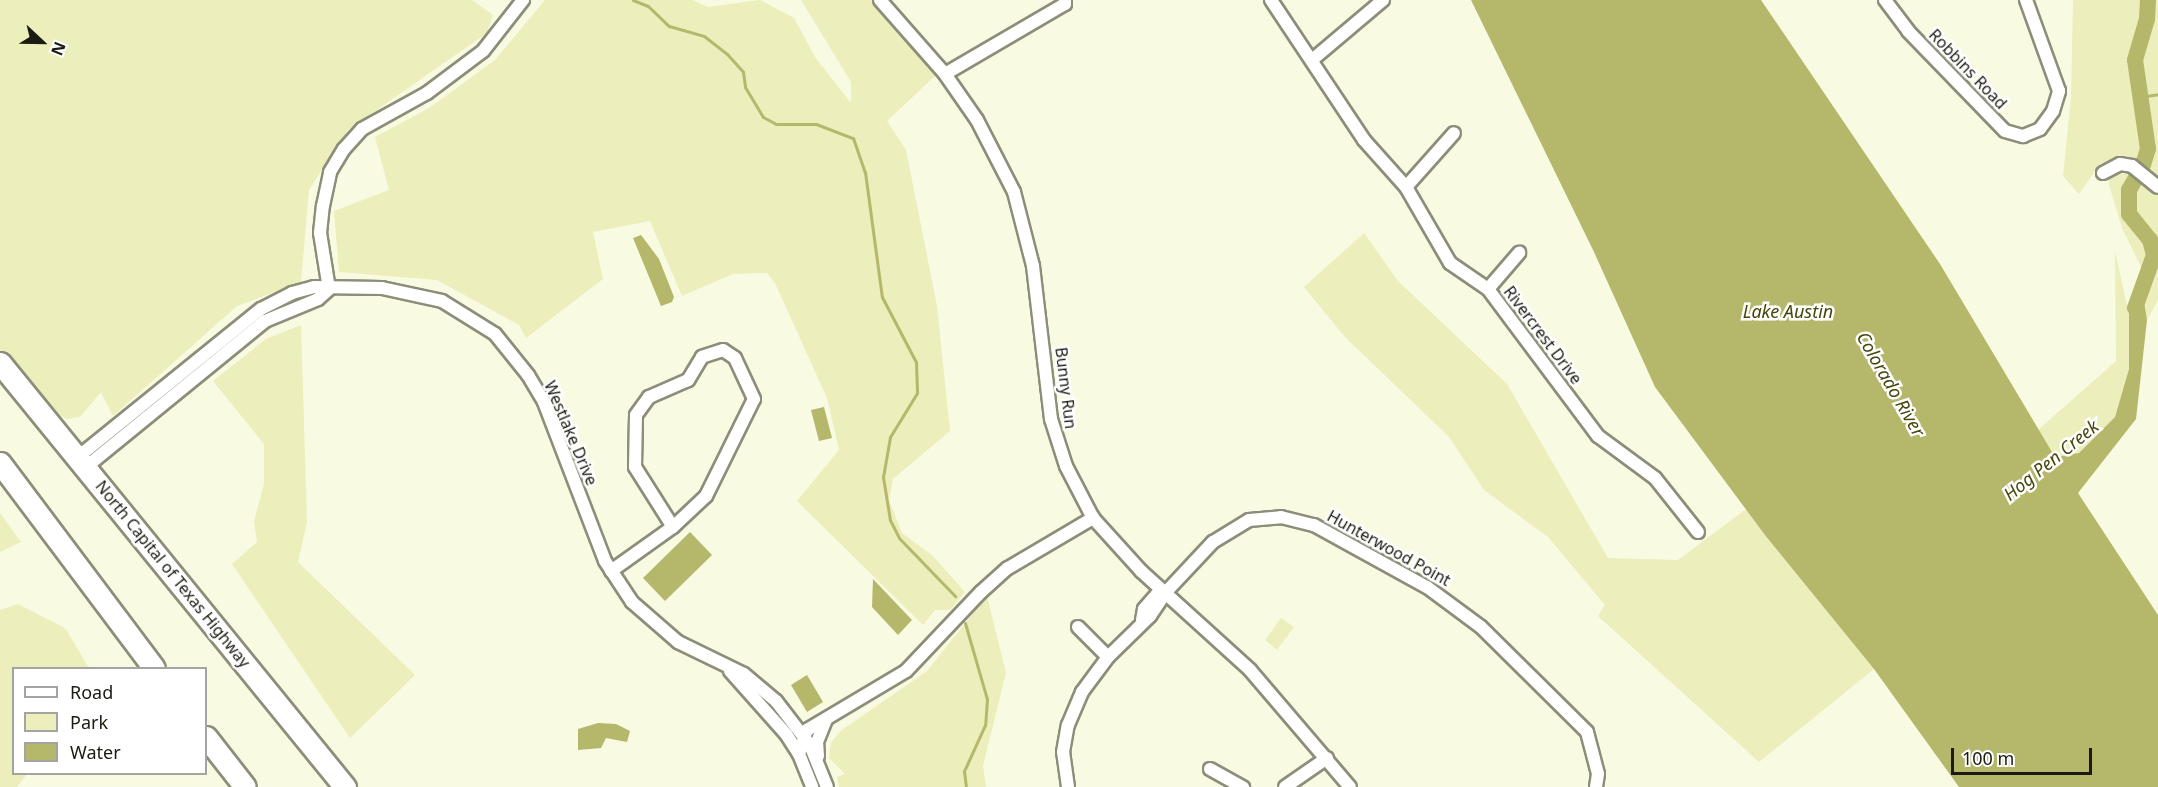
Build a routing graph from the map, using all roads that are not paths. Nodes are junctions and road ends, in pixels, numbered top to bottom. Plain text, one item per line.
1 (523, 0) edge
2 (880, 0) edge
3 (1065, 0) edge
4 (1271, 0) edge
5 (1383, 0) edge
6 (1885, 0) edge
7 (2026, 0) edge
8 (1312, 60) junction
9 (945, 74) junction
10 (1454, 134) dead end
11 (2103, 174) dead end
12 (1406, 187) junction
13 (2158, 187) edge
14 (1519, 253) dead end
15 (328, 289) junction
16 (1488, 289) junction
17 (0, 363) edge
18 (82, 462) junction
19 (0, 463) edge
20 (1093, 518) junction
21 (673, 527) junction
22 (1698, 532) dead end
23 (611, 571) junction
24 (1166, 592) junction
25 (1078, 627) dead end
26 (1108, 657) junction
27 (153, 667) edge
28 (730, 671) junction
29 (825, 722) junction
30 (803, 735) junction
31 (207, 738) edge
32 (799, 754) junction
33 (1327, 758) junction
34 (818, 760) junction
35 (1210, 768) dead end
36 (245, 787) edge
37 (345, 787) edge
38 (812, 787) edge
39 (827, 787) edge
40 (1068, 787) edge
41 (1243, 787) edge
42 (1285, 787) edge
43 (1350, 787) edge
44 (1596, 787) edge

1 - 15 street
2 - 9 street, Bunny Run
3 - 9 street
4 - 8 street, Rivercrest Drive
5 - 8 street
6 - 7 street, Robbins Road
8 - 12 street, Rivercrest Drive
9 - 20 street, Bunny Run
10 - 12 street
11 - 13 street
12 - 16 street, Rivercrest Drive
14 - 16 street
15 - 18 street
15 - 23 street, Westlake Drive
16 - 22 street, Rivercrest Drive
17 - 18 highway, North Capital of Texas Highway
18 - 37 highway, North Capital of Texas Highway
19 - 27 highway
20 - 24 street, Bunny Run
20 - 29 street
21 - 21 street
21 - 23 street
23 - 28 street, Westlake Drive
24 - 26 street, Hunterwood Point
24 - 33 street, Bunny Run
24 - 44 street, Hunterwood Point
25 - 26 street
26 - 40 street, Hunterwood Point
28 - 30 street, Westlake Drive
28 - 32 street, Westlake Drive
29 - 30 street
29 - 34 street
30 - 32 street
30 - 34 street, Westlake Drive
31 - 36 highway
32 - 38 street, Westlake Drive
33 - 42 street
33 - 43 street, Bunny Run
34 - 39 street, Westlake Drive
35 - 41 street

